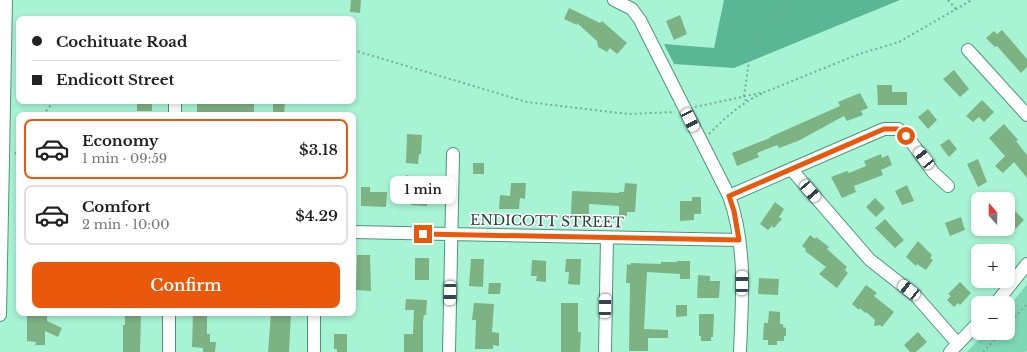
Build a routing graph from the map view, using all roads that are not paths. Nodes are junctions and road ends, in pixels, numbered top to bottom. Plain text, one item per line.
1 (6, 0) edge
2 (618, 1) edge
3 (968, 50) dead end
4 (1027, 115) edge
5 (453, 154) dead end
6 (791, 169) junction
7 (948, 186) dead end
8 (729, 196) junction
9 (356, 232) edge
10 (451, 234) junction
11 (606, 238) junction
12 (739, 240) junction
13 (1027, 264) edge
14 (1002, 296) edge
15 (0, 315) edge
16 (169, 316) edge
17 (314, 316) edge
18 (971, 330) edge
19 (954, 348) edge
20 (169, 352) edge
21 (314, 352) edge
22 (449, 352) edge
23 (604, 352) edge
24 (740, 352) edge

1 - 15 street
2 - 8 street
3 - 4 street
5 - 10 street
6 - 7 street
6 - 8 street
6 - 19 street
8 - 12 street
9 - 10 street, ENDICOTT STREET
10 - 11 street, ENDICOTT STREET
10 - 22 street
11 - 12 street, ENDICOTT STREET
11 - 23 street
12 - 24 street
13 - 14 street
16 - 20 street
17 - 21 street
18 - 19 street

